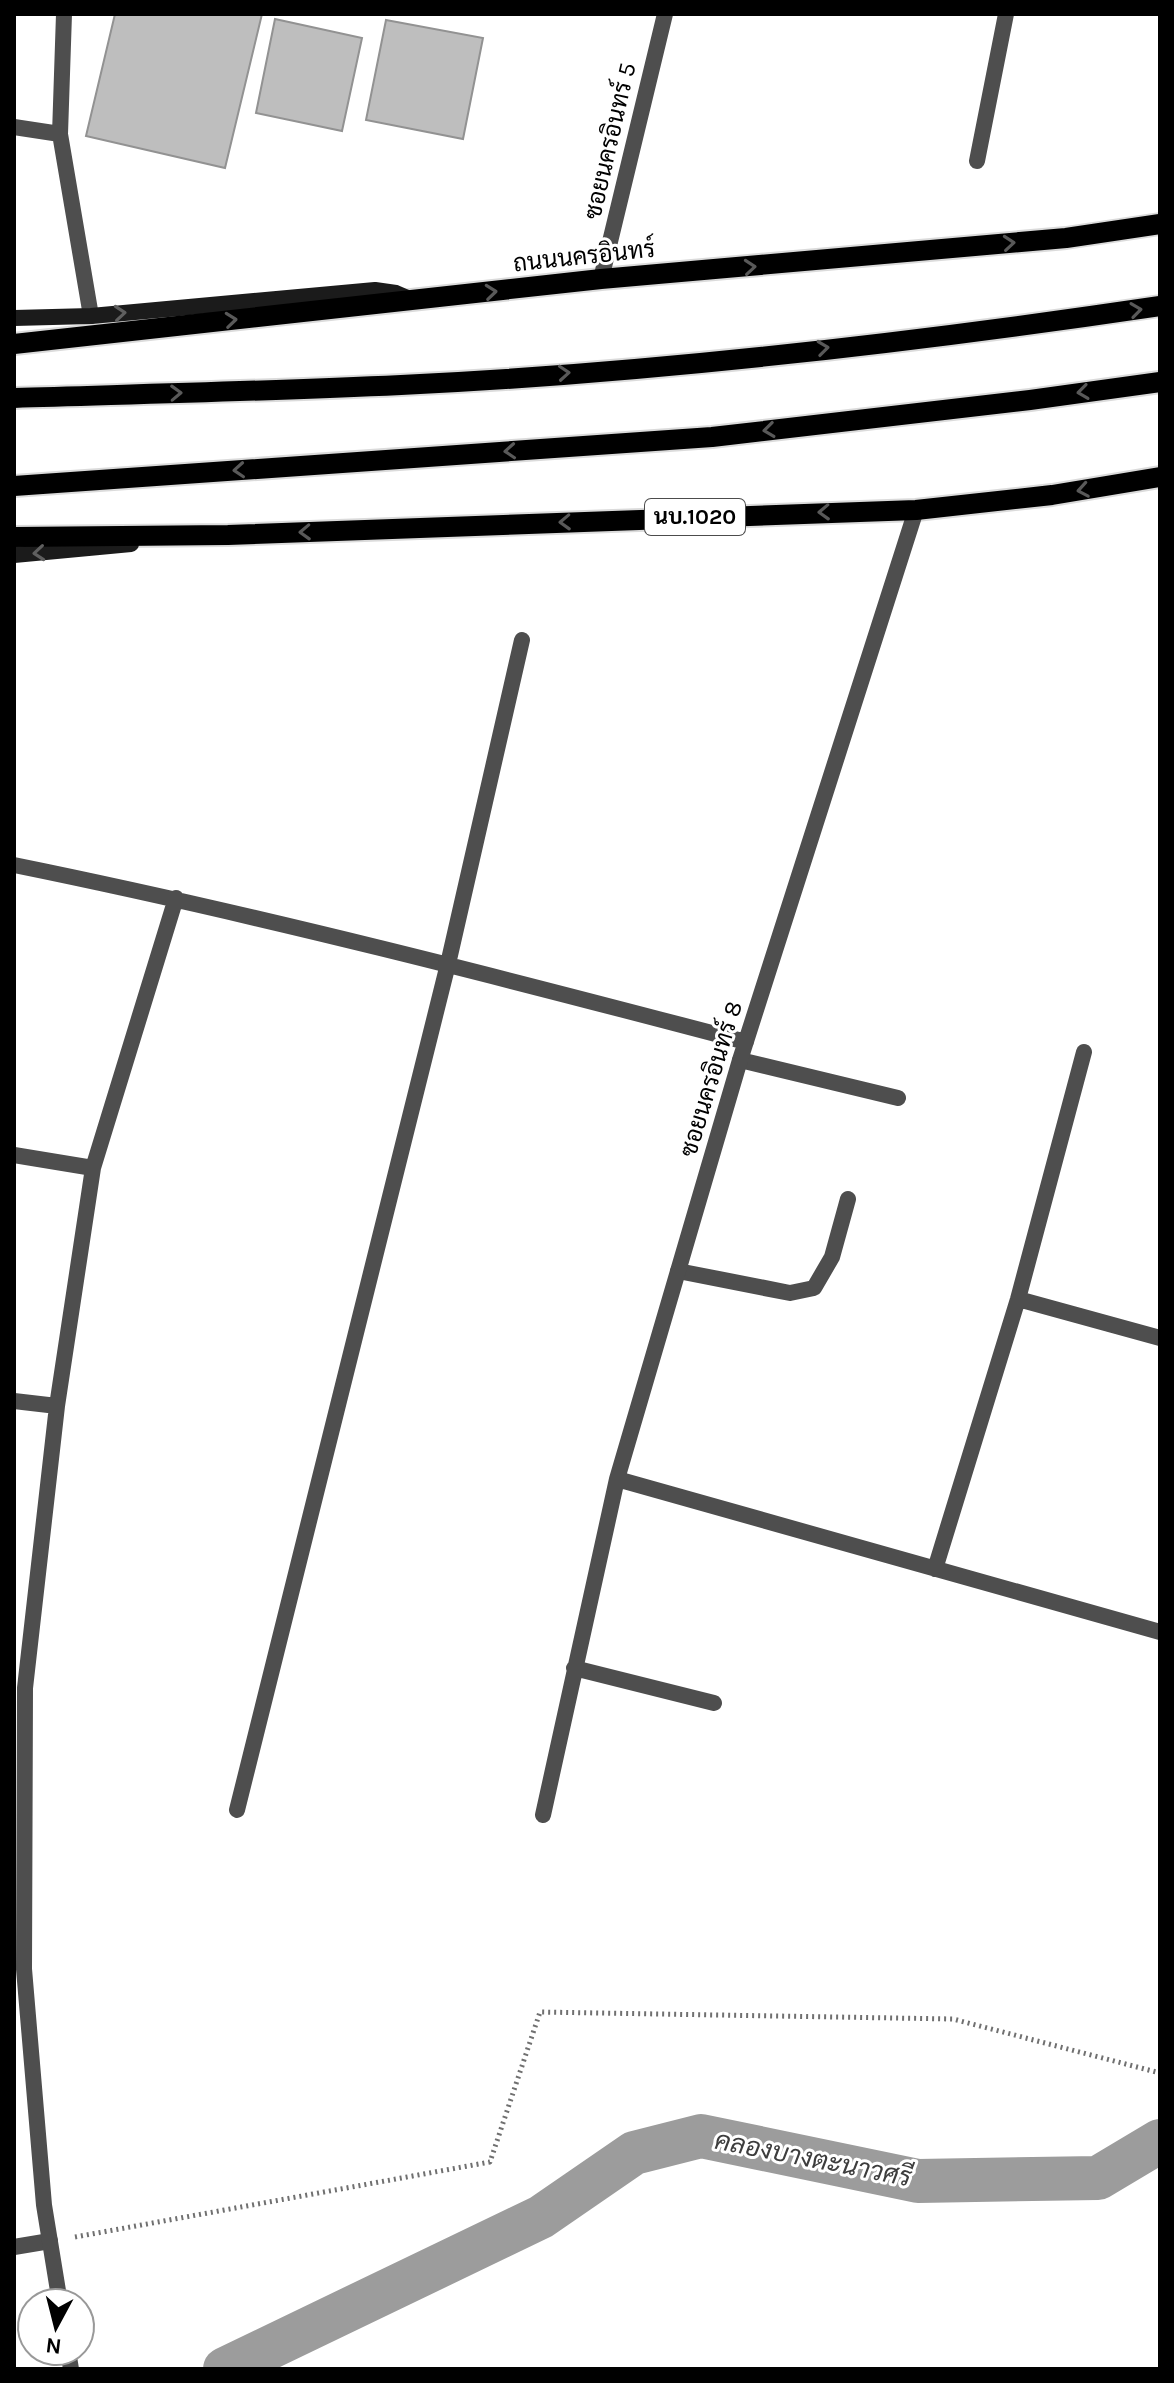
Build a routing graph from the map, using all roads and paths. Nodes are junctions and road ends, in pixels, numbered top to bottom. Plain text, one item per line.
1 (64, 14) edge
2 (665, 14) edge
3 (1006, 14) edge
4 (14, 127) edge
5 (60, 134) junction
6 (977, 161) dead end
7 (1160, 224) edge
8 (601, 279) junction
9 (414, 300) junction
10 (1160, 306) edge
11 (91, 316) junction
12 (14, 318) edge
13 (14, 344) edge
14 (1160, 382) edge
15 (14, 398) edge
16 (1160, 477) edge
17 (14, 486) edge
18 (916, 510) junction
19 (228, 535) junction
20 (14, 537) edge
21 (14, 555) edge
22 (522, 640) dead end
23 (14, 865) edge
24 (176, 898) junction
25 (448, 964) junction
26 (746, 1042) junction
27 (1084, 1052) dead end
28 (740, 1060) junction
29 (898, 1098) dead end
30 (14, 1155) edge
31 (93, 1168) junction
32 (848, 1199) dead end
33 (678, 1271) junction
34 (1018, 1299) junction
35 (1160, 1338) edge
36 (14, 1401) edge
37 (57, 1406) junction
38 (617, 1479) junction
39 (935, 1569) junction
40 (1160, 1632) edge
41 (574, 1668) junction
42 (20, 1688) edge
43 (714, 1703) dead end
44 (237, 1810) dead end
45 (543, 1815) dead end
46 (21, 2011) edge
47 (1160, 2073) edge
48 (50, 2241) junction
49 (14, 2247) edge
50 (57, 2287) edge

1 - 5 street
2 - 8 street, ซอยนครอินทร์ 5
3 - 6 street
4 - 5 street
5 - 11 street
8 -> 7 main road, ถนนนครอินทร์
9 -> 8 main road, ถนนนครอินทร์
11 -> 9 main road, ถนนนครอินทร์
13 -> 9 main road
15 -> 10 main road
11 - 12 main road, ถนนนครอินทร์
14 -> 17 main road
16 -> 18 main road, นบ.1020
18 -> 19 main road, นบ.1020
18 - 26 street, ซอยนครอินทร์ 8
19 - 20 main road
19 -> 21 main road, นบ.1020
22 - 25 street
23 - 24 street
24 - 25 street
24 - 31 street
25 - 26 street
25 - 44 street
26 - 28 street, ซอยนครอินทร์ 8
27 - 34 street
28 - 29 street
28 - 33 street, ซอยนครอินทร์ 8
30 - 31 street
31 - 37 street
32 - 33 street
33 - 38 street, ซอยนครอินทร์ 8
34 - 35 street
34 - 39 street
36 - 37 street
37 - 42 street
38 - 39 street
38 - 41 street, ซอยนครอินทร์ 8
39 - 40 street
41 - 43 street
41 - 45 street, ซอยนครอินทร์ 8
42 - 46 street
46 - 48 street
47 - 48 path
48 - 49 street
48 - 50 street

